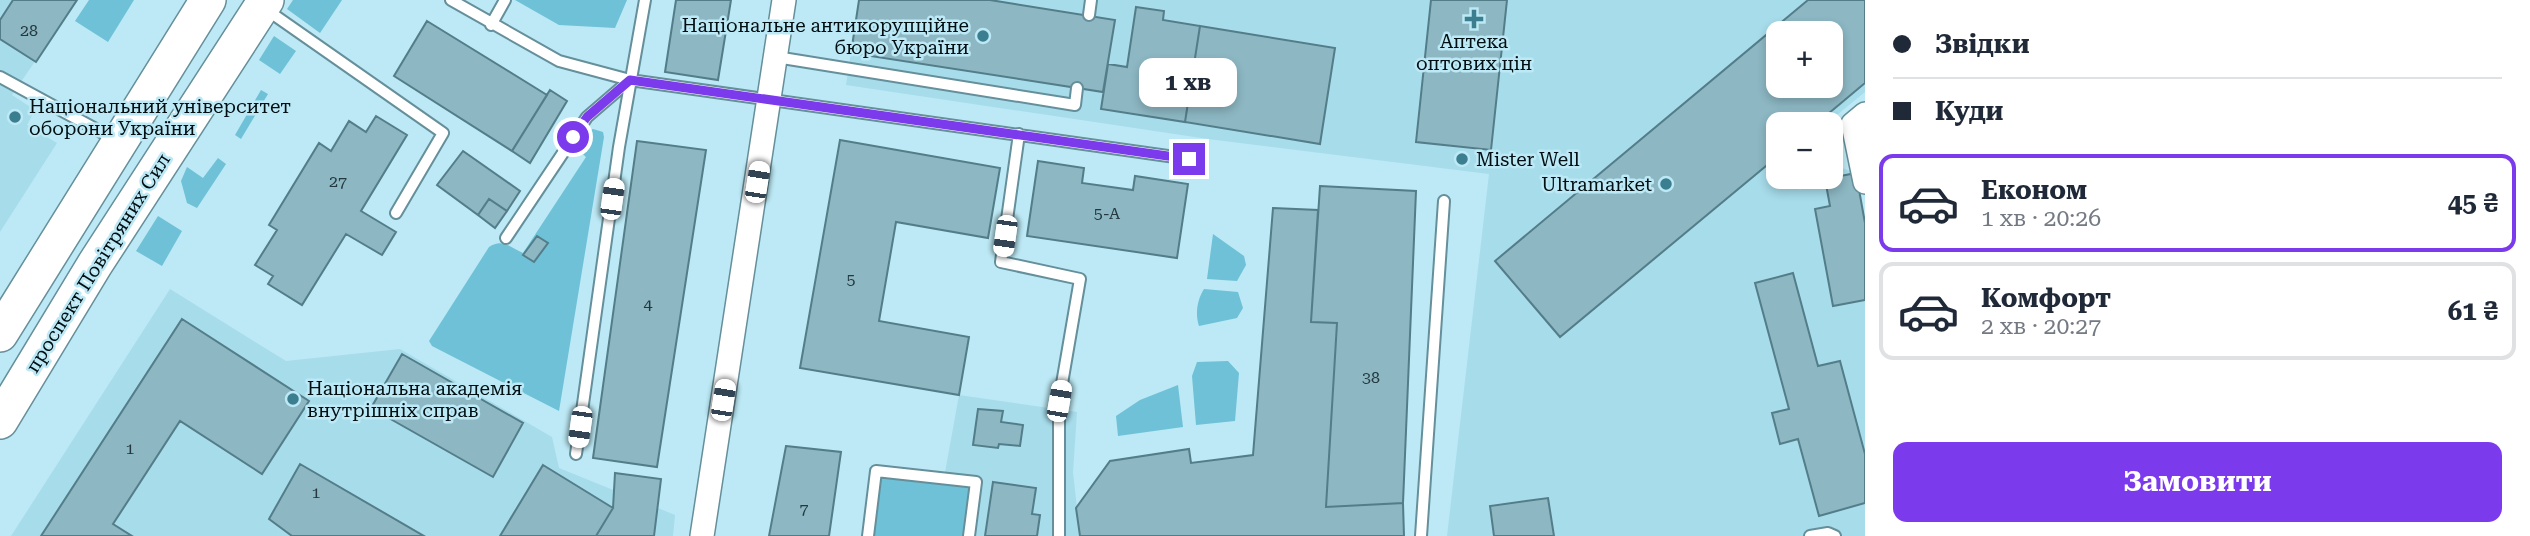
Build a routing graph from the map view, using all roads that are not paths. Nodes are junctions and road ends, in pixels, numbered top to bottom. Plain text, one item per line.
1 (208, 0) edge
2 (451, 0) edge
3 (505, 0) edge
4 (645, 0) edge
5 (784, 0) edge
6 (1091, 0) edge
7 (264, 3) edge
8 (1089, 15) dead end
9 (491, 25) junction
10 (776, 57) junction
11 (0, 77) edge
12 (630, 80) junction
13 (1077, 88) dead end
14 (770, 100) junction
15 (1865, 114) edge
16 (1019, 134) junction
17 (119, 142) junction
18 (1189, 159) dead end
19 (1865, 182) edge
20 (1444, 201) dead end
21 (396, 213) dead end
22 (506, 238) dead end
23 (0, 334) edge
24 (0, 421) edge
25 (576, 454) dead end
26 (702, 536) edge
27 (868, 536) edge
28 (969, 536) edge
29 (1059, 536) edge
30 (1421, 536) edge
31 (1810, 536) edge
32 (1835, 536) edge

1 - 17 main road
2 - 9 lane
3 - 9 lane
4 - 12 lane
5 - 10 street
6 - 8 lane
7 - 21 lane
7 - 24 main road, проспект Повітряних Сил
9 - 12 lane
10 - 13 lane
10 - 14 street
11 - 17 lane
12 - 14 lane
12 - 22 lane
12 - 25 lane
14 - 16 lane
14 - 26 street
15 - 19 street
16 - 18 lane
16 - 29 lane
17 - 23 main road
20 - 30 lane
27 - 28 lane
31 - 32 lane

